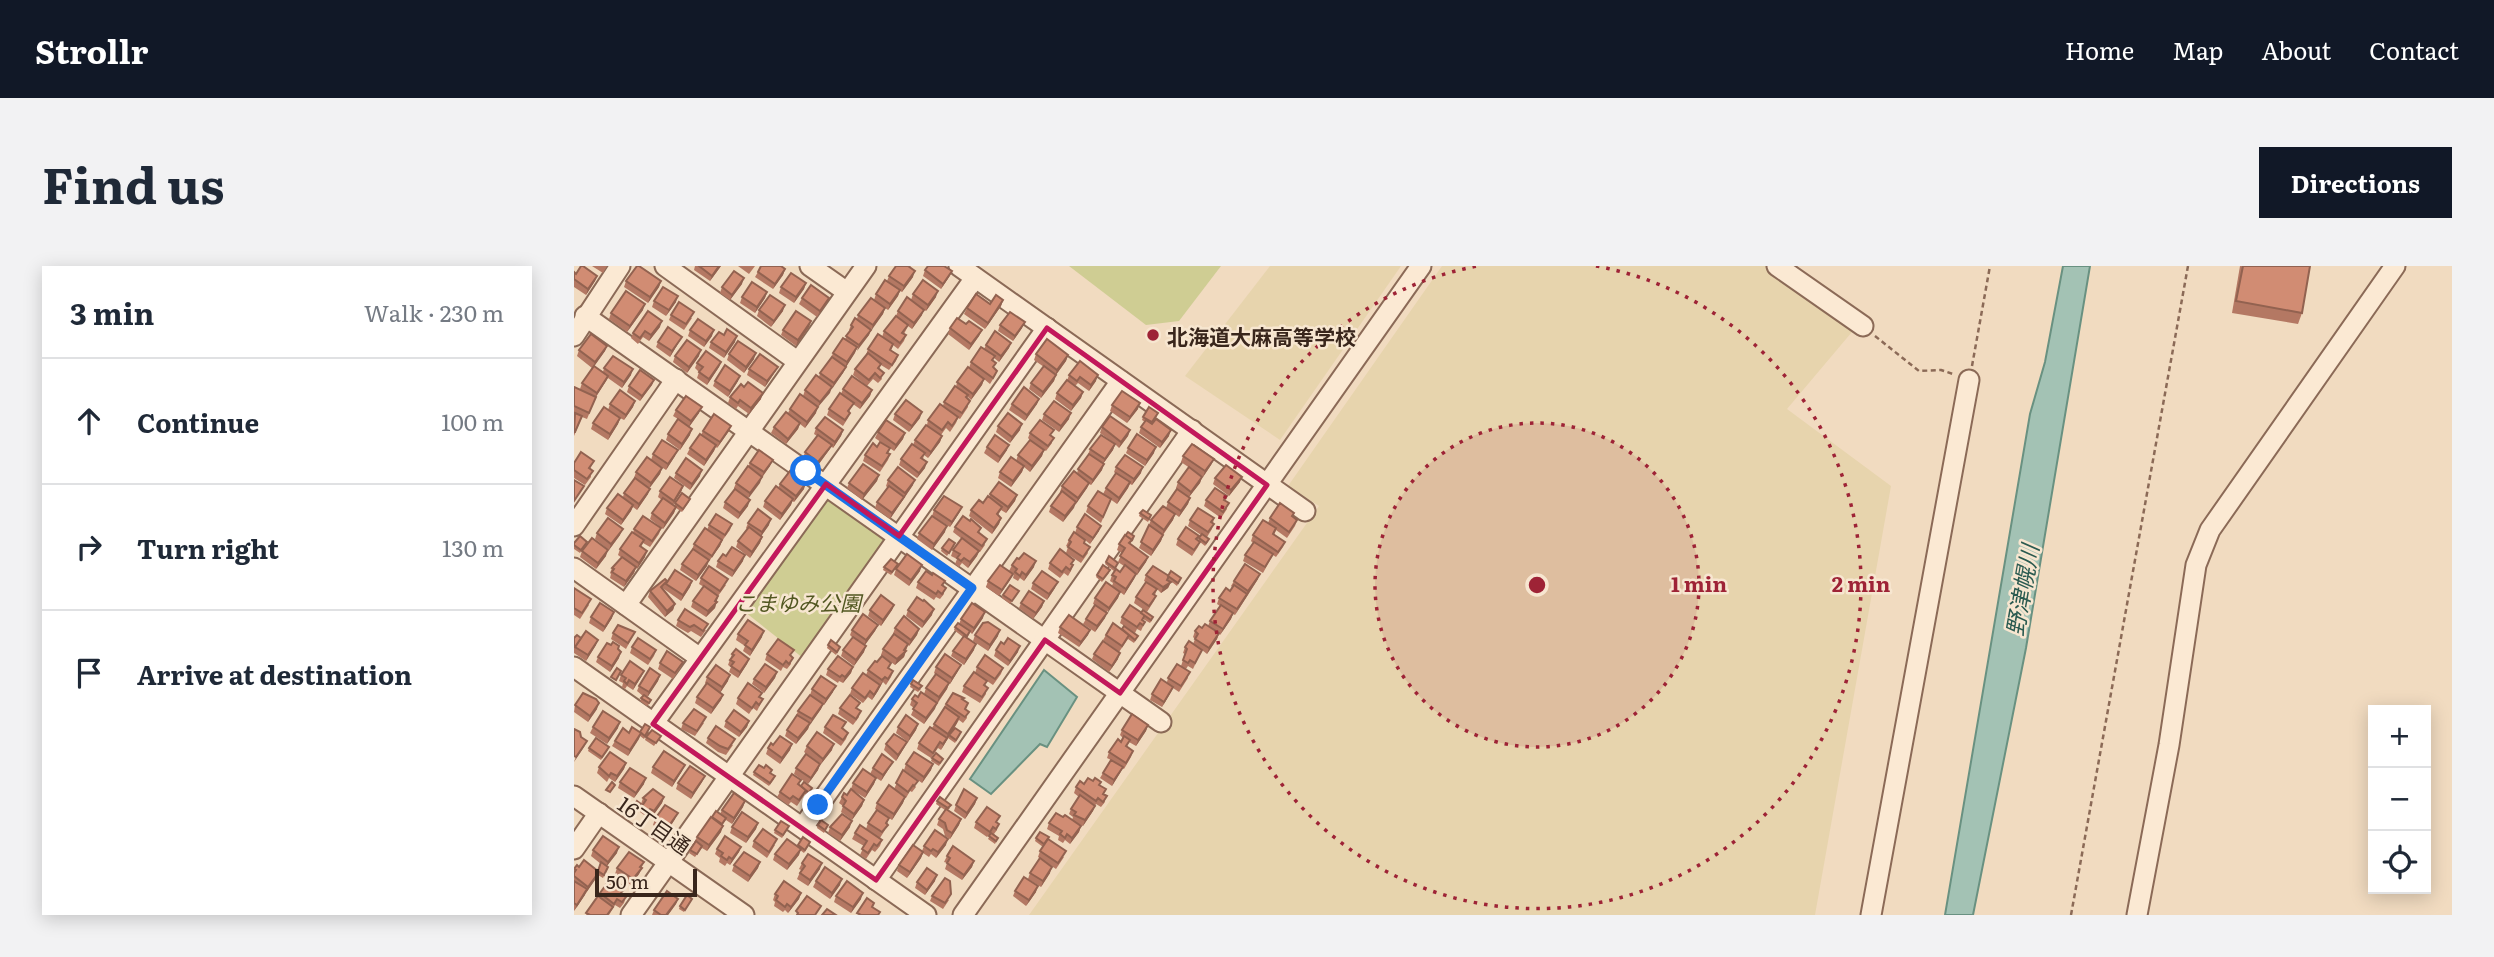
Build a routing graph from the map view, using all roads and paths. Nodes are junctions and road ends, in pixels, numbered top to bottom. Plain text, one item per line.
1 (620, 266) edge
2 (665, 266) edge
3 (810, 266) edge
4 (866, 266) edge
5 (959, 266) edge
6 (1421, 266) edge
7 (1777, 266) edge
8 (1990, 266) edge
9 (2188, 266) edge
10 (2395, 266) edge
11 (975, 278) junction
12 (847, 292) junction
13 (585, 316) junction
14 (1863, 326) joint
15 (1047, 328) junction
16 (574, 336) edge
17 (797, 361) junction
18 (676, 379) junction
19 (1969, 380) junction
20 (1121, 381) junction
21 (749, 430) junction
22 (1192, 430) junction
23 (825, 484) junction
24 (1267, 485) junction
25 (1306, 511) dead end
26 (574, 526) edge
27 (899, 536) junction
28 (574, 568) edge
29 (972, 588) junction
30 (626, 605) junction
31 (1045, 640) junction
32 (700, 658) junction
33 (574, 667) edge
34 (1120, 693) junction
35 (1161, 722) dead end
36 (653, 724) junction
37 (730, 775) junction
38 (574, 796) edge
39 (599, 813) junction
40 (803, 827) junction
41 (574, 849) edge
42 (670, 862) junction
43 (876, 880) junction
44 (631, 915) edge
45 (744, 915) edge
46 (926, 915) edge
47 (963, 915) edge
48 (1871, 915) edge
49 (2071, 915) edge
50 (2137, 915) edge

1 - 13 street
2 - 17 street
3 - 12 street
4 - 12 street
5 - 11 street
6 - 24 street
7 - 14 street
8 - 19 path
9 - 49 path
10 - 50 street
11 - 15 street
11 - 23 street
12 - 17 street
13 - 16 street
13 - 18 street
14 - 19 path
15 - 20 street
15 - 27 street
17 - 21 street
18 - 21 street
18 - 26 street
19 - 48 street
20 - 22 street
20 - 29 street
21 - 23 street
21 - 30 street
22 - 24 street
22 - 31 street
23 - 27 street
23 - 32 street
24 - 25 street
24 - 34 street
27 - 29 street
27 - 37 street
28 - 30 street
29 - 31 street
29 - 40 street
30 - 32 street
31 - 34 street
31 - 43 street
32 - 36 street
33 - 36 street
34 - 35 street
34 - 47 street
36 - 37 street
37 - 40 street
37 - 42 street
38 - 39 street, 16丁目通
39 - 41 street
39 - 42 street, 16丁目通
40 - 43 street
42 - 44 street
42 - 45 street, 16丁目通
43 - 46 street

